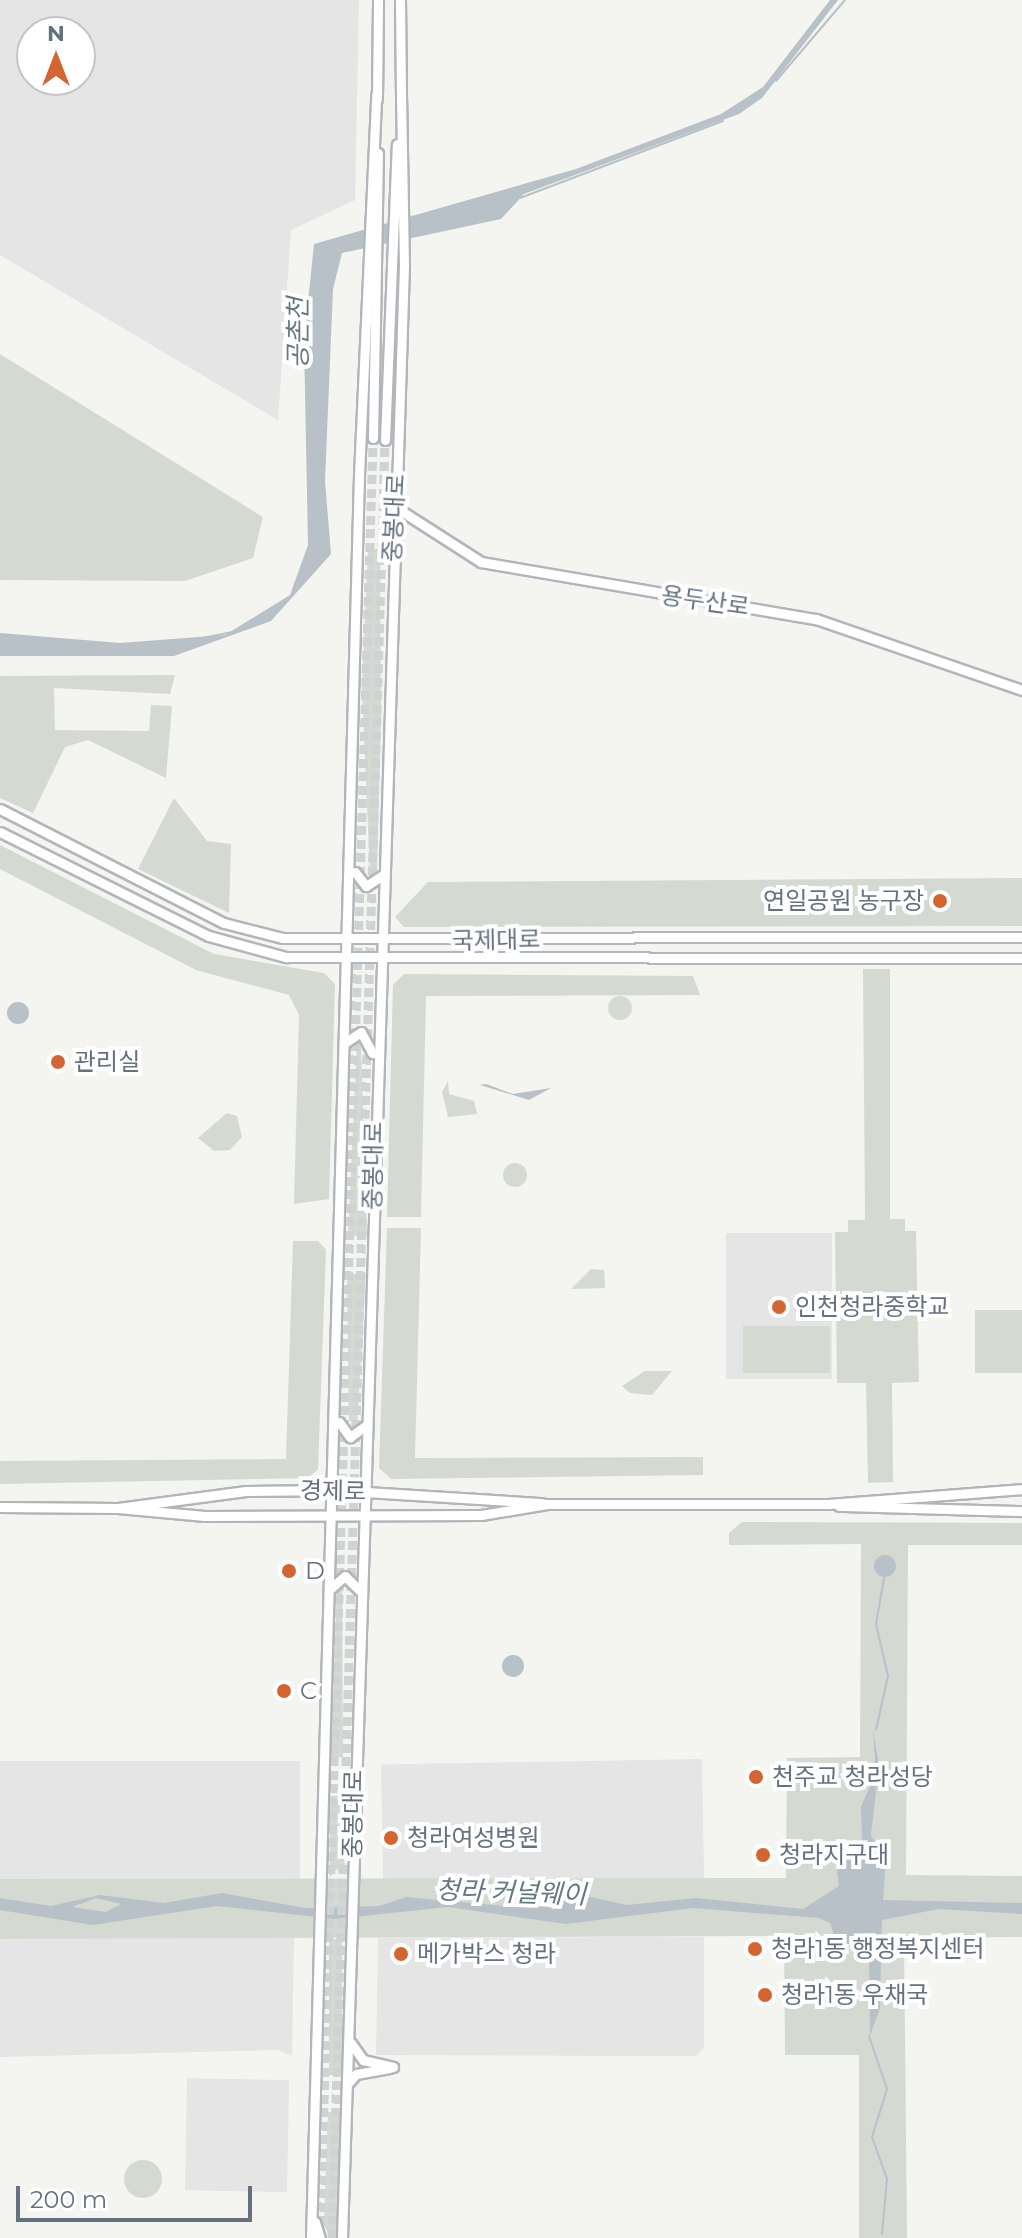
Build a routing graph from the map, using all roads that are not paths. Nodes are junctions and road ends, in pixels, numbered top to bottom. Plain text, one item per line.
1 (378, 0) edge
2 (400, 0) edge
3 (376, 94) junction
4 (401, 94) junction
5 (373, 438) tunnel mouth
6 (385, 440) tunnel mouth
7 (395, 507) junction
8 (1022, 690) edge
9 (0, 809) edge
10 (0, 832) edge
11 (352, 841) junction
12 (383, 874) junction
13 (1022, 937) edge
14 (349, 941) junction
15 (381, 942) junction
16 (1022, 958) edge
17 (348, 961) junction
18 (380, 961) junction
19 (346, 1042) junction
20 (375, 1068) junction
21 (337, 1411) junction
22 (366, 1424) junction
23 (1022, 1489) edge
24 (334, 1490) junction
25 (364, 1491) junction
26 (547, 1504) junction
27 (828, 1504) junction
28 (0, 1507) edge
29 (118, 1508) junction
30 (1022, 1511) edge
31 (333, 1515) junction
32 (363, 1516) junction
33 (359, 1590) junction
34 (330, 1591) junction
35 (349, 2037) junction
36 (348, 2085) junction
37 (313, 2207) junction
38 (311, 2238) edge
39 (320, 2238) edge
40 (342, 2238) edge

1 - 3 main road, 중봉대로
2 - 4 main road, 중봉대로
3 - 5 main road, 중봉대로
3 - 11 main road, 중봉대로
4 - 6 main road, 중봉대로
4 - 7 main road, 중봉대로
7 - 8 main road, 용두산로
7 - 12 main road, 중봉대로
9 - 14 main road, 국제대로
10 - 17 main road, 국제대로
11 - 12 main road
11 - 14 main road, 중봉대로
12 - 15 main road, 중봉대로
13 - 15 main road, 국제대로
14 - 15 main road, 국제대로
14 - 17 main road, 중봉대로
15 - 18 main road, 중봉대로
16 - 18 main road, 국제대로
17 - 18 main road, 국제대로
17 - 19 main road, 중봉대로
18 - 20 main road, 중봉대로
19 - 20 main road
19 - 21 main road, 중봉대로
20 - 22 main road, 중봉대로
21 - 22 main road
21 - 24 main road, 중봉대로
22 - 25 main road, 중봉대로
23 - 27 main road, 경제로
24 - 25 main road, 경제로
24 - 29 main road, 경제로
24 - 31 main road, 중봉대로
25 - 26 main road, 경제로
25 - 32 main road, 중봉대로
26 - 27 main road, 경제로
26 - 32 main road, 경제로
27 - 30 main road, 경제로
28 - 29 main road, 경제로
29 - 31 main road, 경제로
31 - 32 main road, 경제로
31 - 34 main road, 중봉대로
32 - 33 main road, 중봉대로
33 - 34 main road
33 - 35 main road, 중봉대로
34 - 37 main road, 중봉대로
35 - 36 main road, 중봉대로
35 - 36 main road
36 - 40 main road, 중봉대로
37 - 38 main road, 중봉대로
37 - 39 main road

